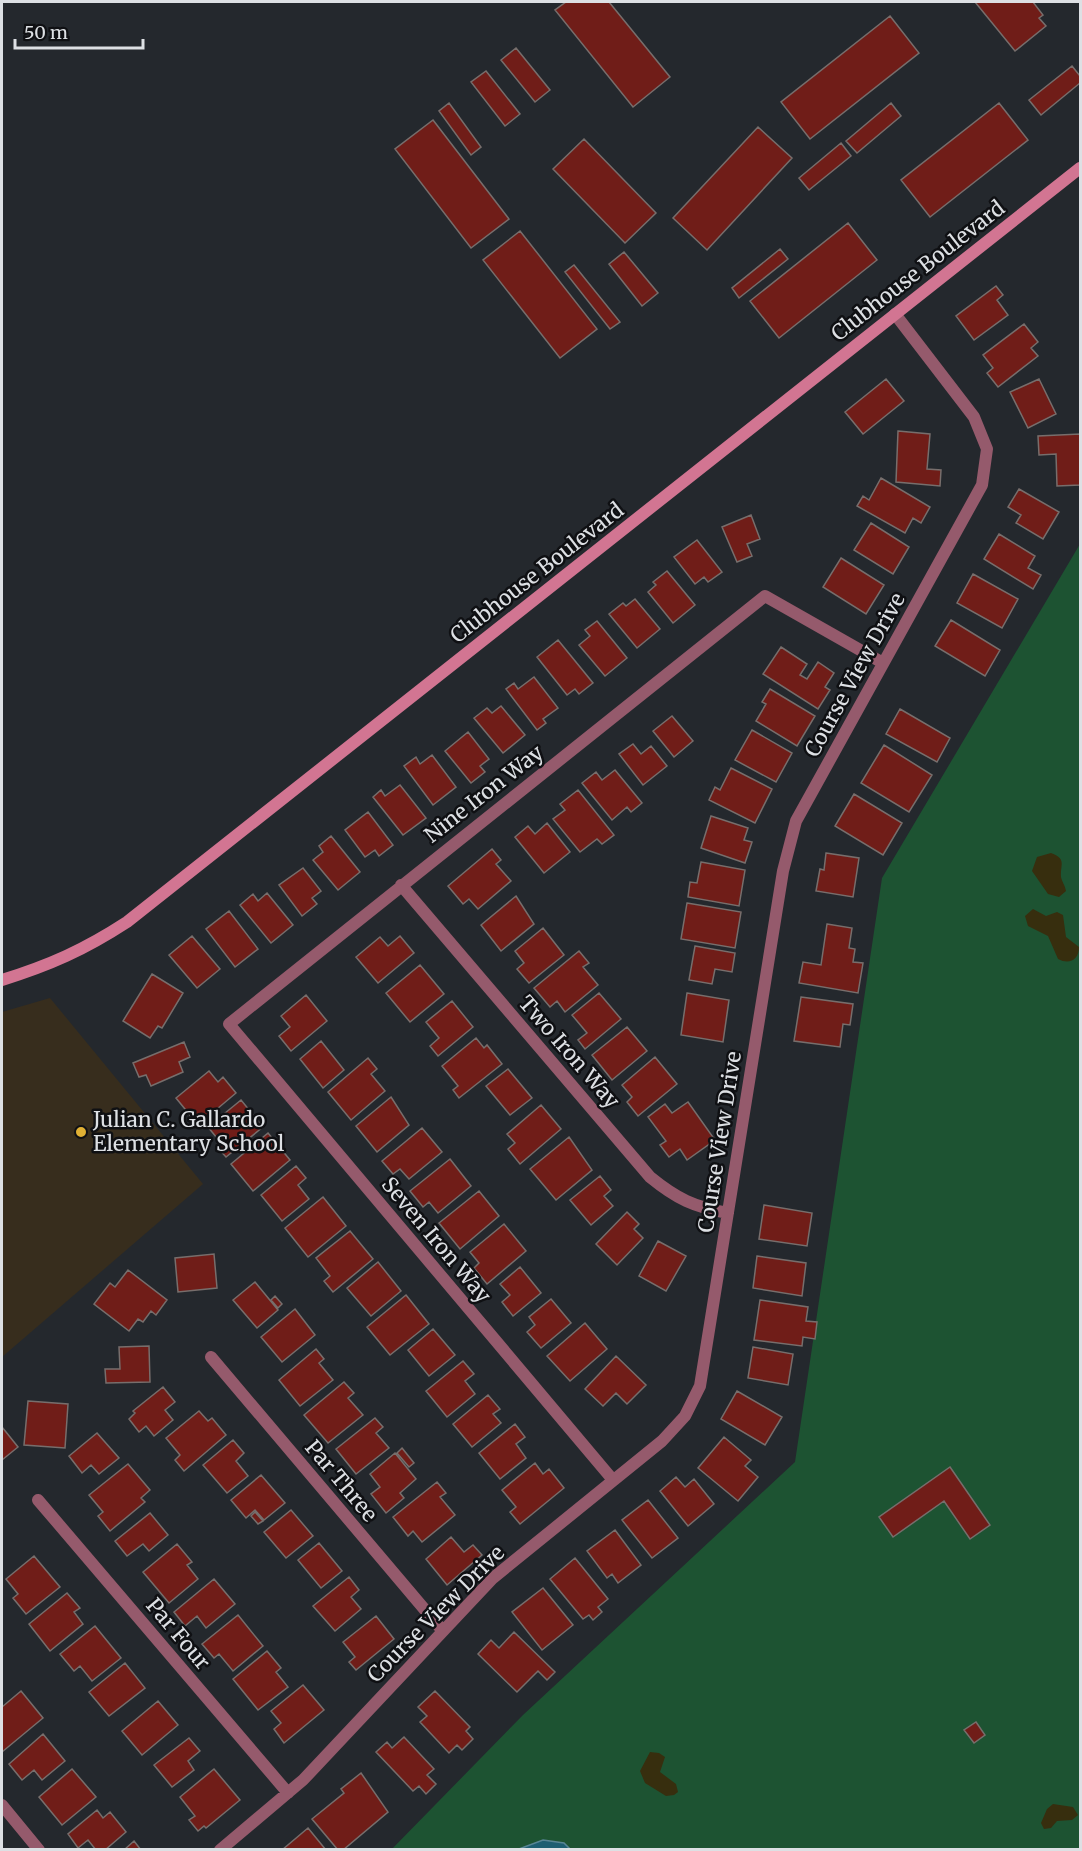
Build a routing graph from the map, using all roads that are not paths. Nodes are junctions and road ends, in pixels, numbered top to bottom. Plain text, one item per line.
1 (1080, 168) edge
2 (895, 314) junction
3 (883, 663) junction
4 (401, 885) junction
5 (2, 980) edge
6 (229, 1024) joint
7 (728, 1213) junction
8 (211, 1358) dead end
9 (613, 1480) junction
10 (38, 1500) dead end
11 (442, 1630) junction
12 (288, 1793) junction
13 (2, 1805) edge
14 (39, 1850) edge
15 (220, 1850) edge

1 - 2 street, Clubhouse Boulevard
2 - 3 street, Course View Drive
2 - 5 street, Clubhouse Boulevard
3 - 4 street, Nine Iron Way
3 - 7 street, Course View Drive
4 - 6 street, Nine Iron Way
4 - 7 street, Two Iron Way
6 - 9 street, Seven Iron Way
7 - 9 street, Course View Drive
8 - 11 street, Par Three
9 - 11 street, Course View Drive
10 - 12 street, Par Four
11 - 12 street, Course View Drive
12 - 15 street, Course View Drive
13 - 14 street

